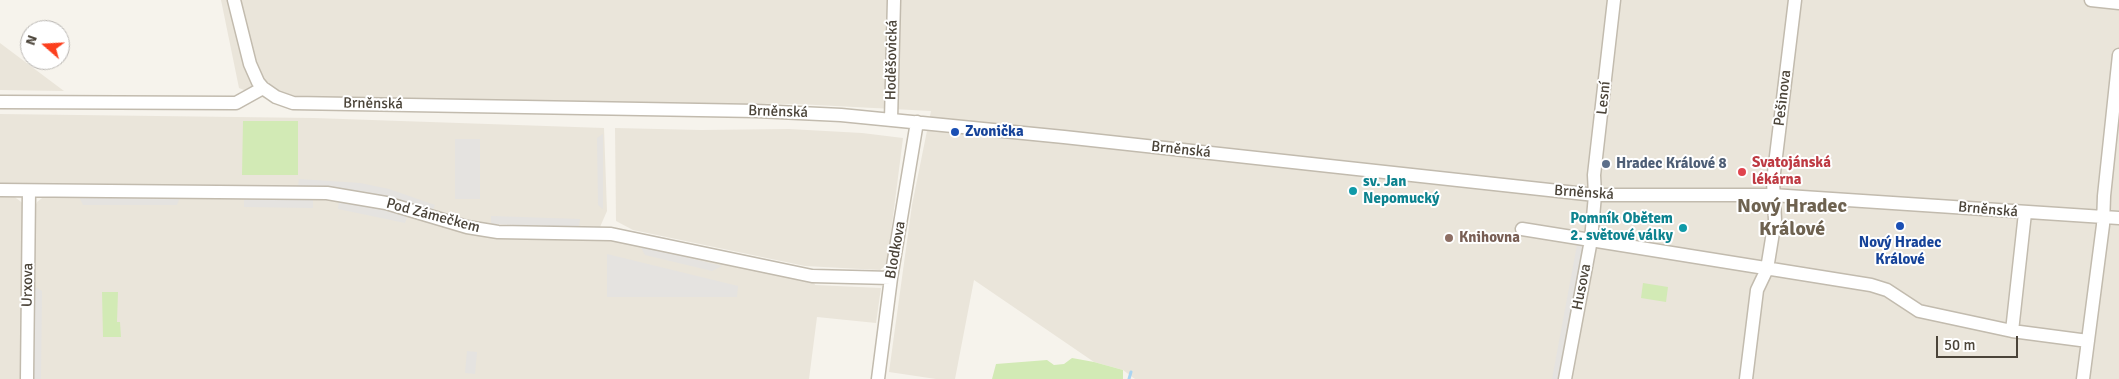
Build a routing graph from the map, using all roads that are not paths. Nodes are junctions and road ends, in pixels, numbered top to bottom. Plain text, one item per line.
1 (234, 0) edge
2 (240, 0) edge
3 (894, 0) edge
4 (1614, 0) edge
5 (1795, 0) edge
6 (2091, 0) edge
7 (2119, 3) edge
8 (243, 32) junction
9 (2119, 56) edge
10 (262, 88) junction
11 (0, 102) edge
12 (891, 120) junction
13 (917, 122) junction
14 (0, 190) edge
15 (29, 191) junction
16 (1595, 195) junction
17 (1772, 195) junction
18 (2025, 213) junction
19 (2102, 217) junction
20 (2119, 218) edge
21 (1522, 229) dead end
22 (1591, 240) junction
23 (1767, 269) junction
24 (891, 278) junction
25 (2012, 331) junction
26 (2088, 341) junction
27 (27, 379) edge
28 (878, 379) edge
29 (1565, 379) edge
30 (1746, 379) edge
31 (2083, 379) edge

1 - 8 street
2 - 8 street
3 - 12 street, Hoděšovická
4 - 16 street, Lesní
5 - 17 street, Pešinova
6 - 7 street
8 - 10 street
9 - 19 street
10 - 11 street
10 - 12 street, Brněnská
12 - 13 street, Brněnská
13 - 16 street, Brněnská
13 - 24 street, Blodkova
14 - 15 street, Pod Zámečkem
15 - 24 street, Pod Zámečkem
15 - 27 street, Urxova
16 - 17 street, Brněnská
16 - 22 street, Husova
17 - 18 street, Brněnská
17 - 23 street, Pešinova
18 - 19 street, Brněnská
18 - 25 street
19 - 20 street, Brněnská
19 - 26 street
21 - 22 street
22 - 23 street
22 - 29 street, Husova
23 - 25 street
23 - 30 street, Pešinova
24 - 28 street, Blodkova
25 - 26 street
26 - 31 street

